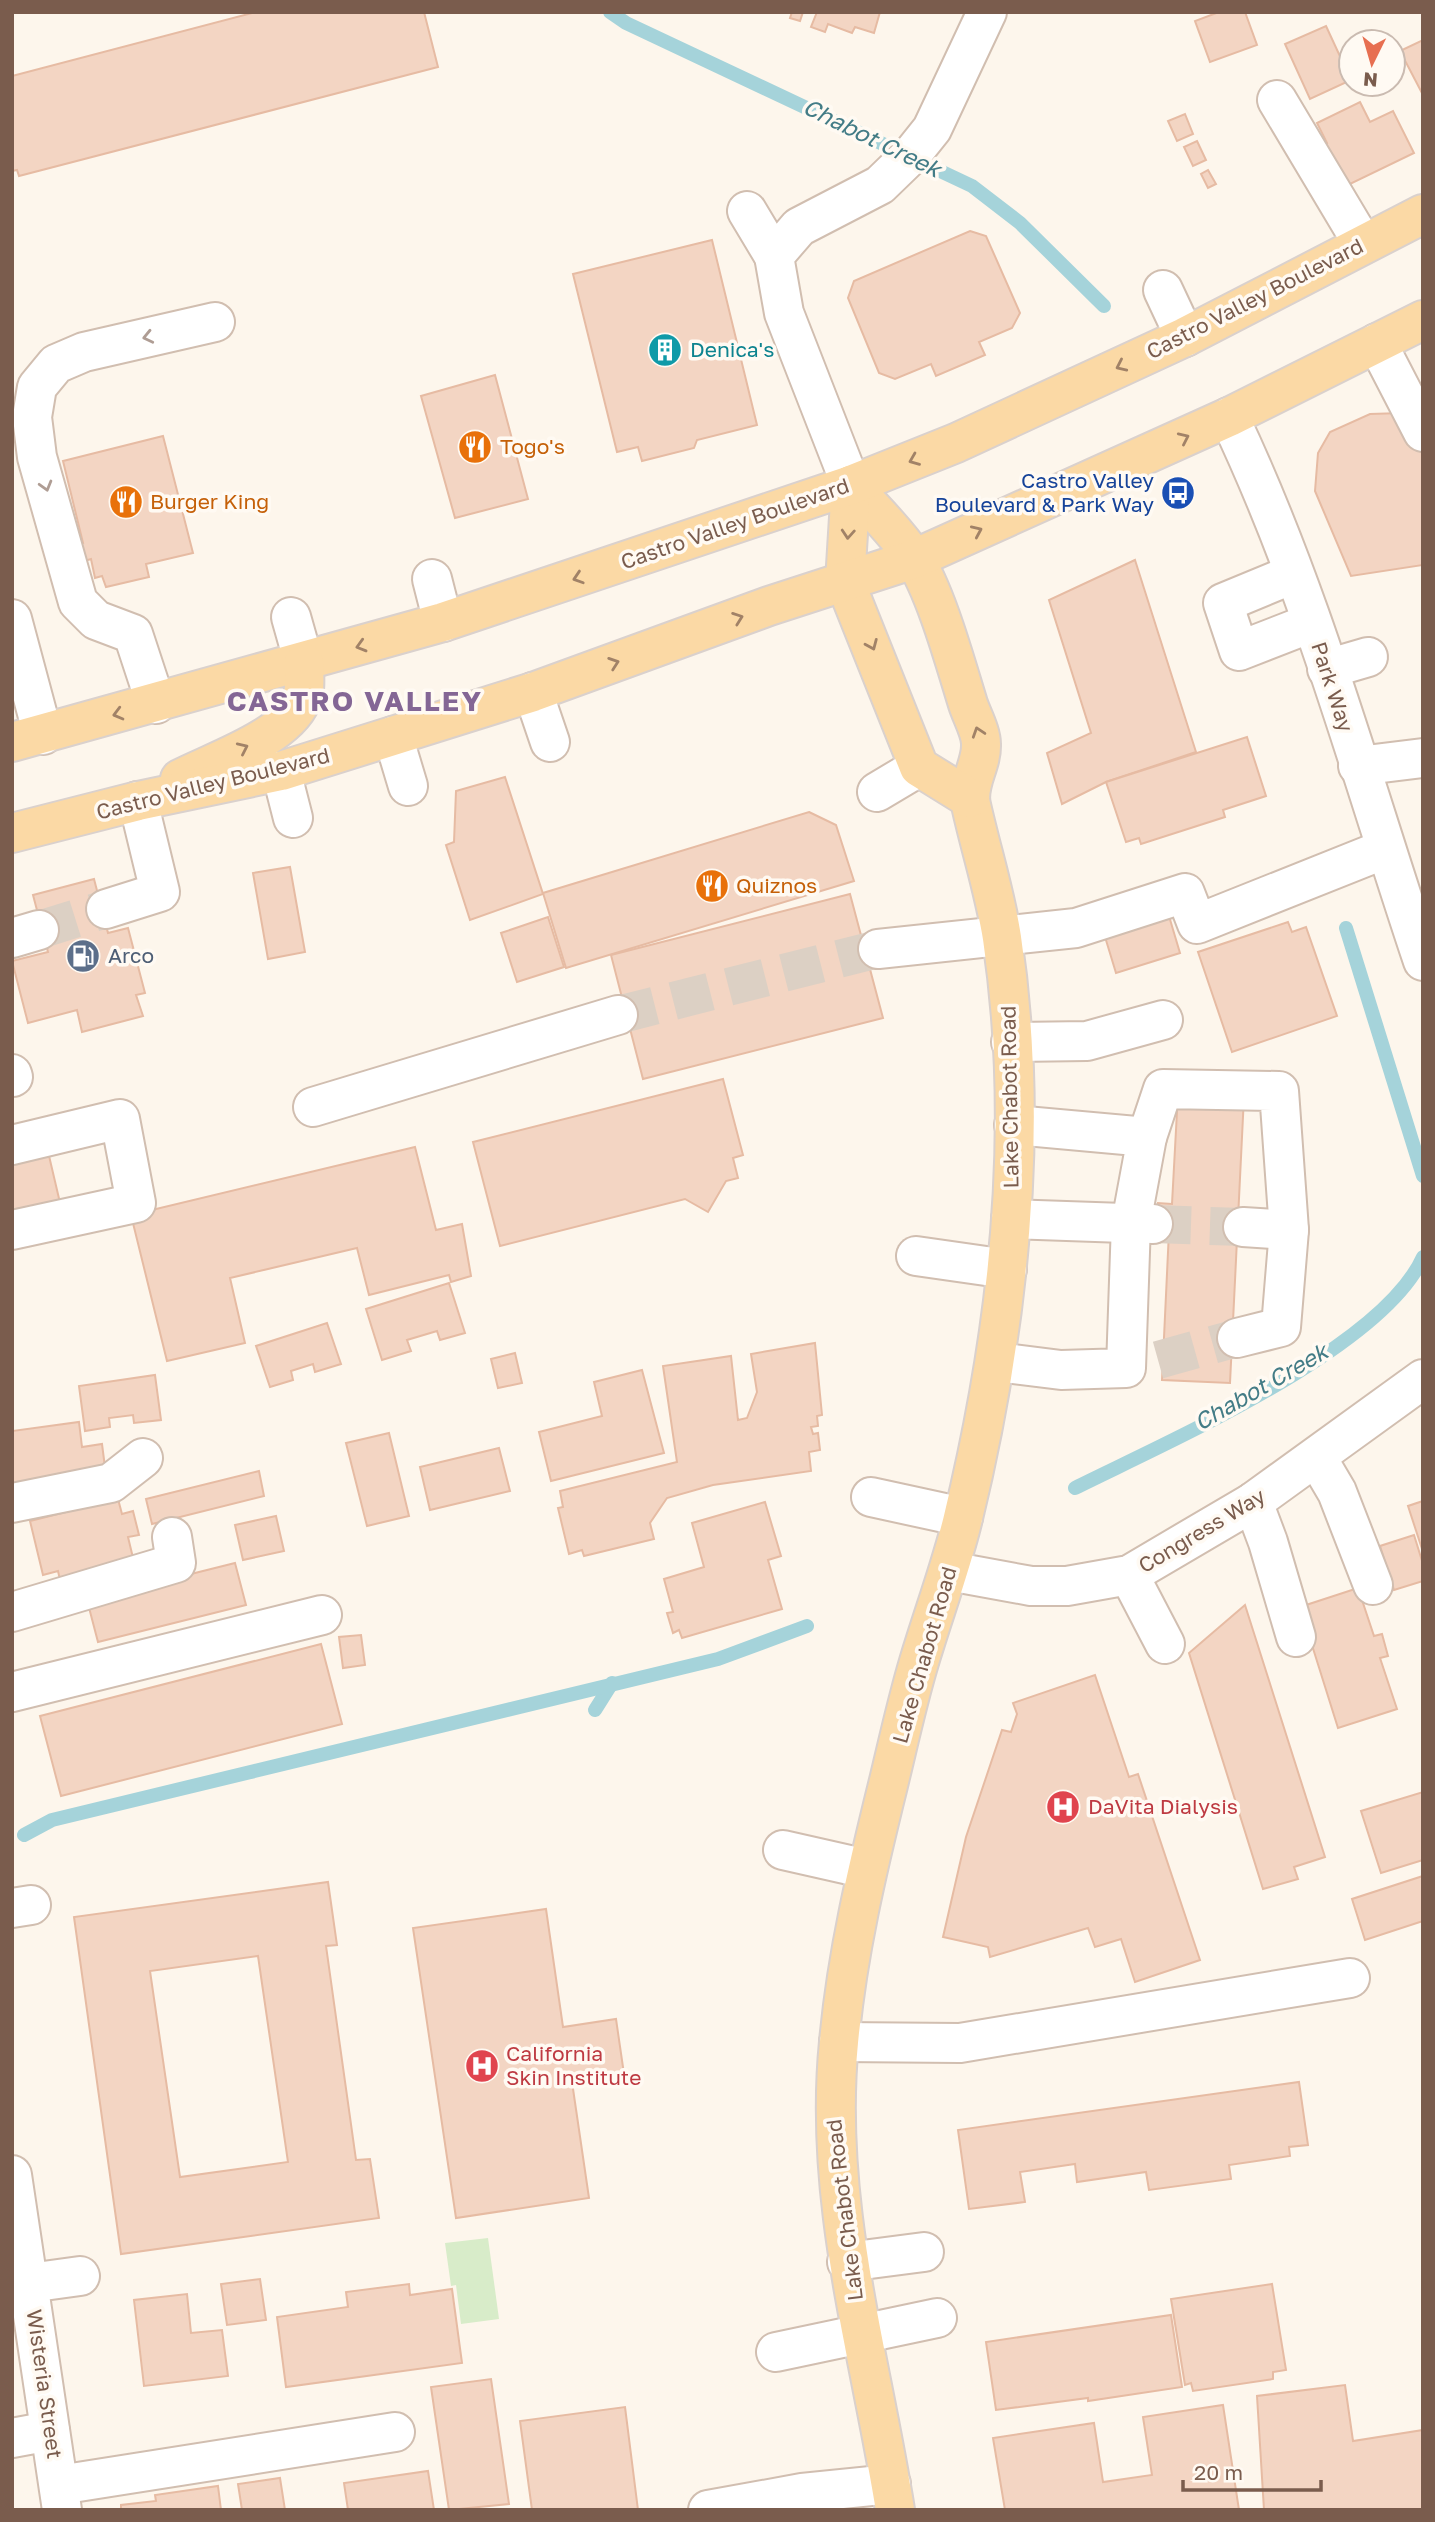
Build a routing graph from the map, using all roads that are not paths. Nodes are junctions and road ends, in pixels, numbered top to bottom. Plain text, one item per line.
1 (987, 12) edge
2 (1277, 100) dead end
3 (747, 211) dead end
4 (1423, 214) edge
5 (1363, 244) junction
6 (774, 256) junction
7 (1163, 290) dead end
8 (1423, 320) edge
9 (215, 322) dead end
10 (1185, 337) junction
11 (1377, 343) junction
12 (1229, 418) junction
13 (1423, 432) edge
14 (851, 485) junction
15 (914, 559) junction
16 (1293, 574) junction
17 (432, 579) dead end
18 (845, 582) junction
19 (291, 617) dead end
20 (443, 622) junction
21 (1311, 623) junction
22 (14, 631) edge
23 (1368, 657) dead end
24 (304, 663) junction
25 (1327, 669) junction
26 (533, 692) junction
27 (156, 704) junction
28 (393, 736) junction
29 (28, 738) edge
30 (550, 742) dead end
31 (1423, 758) edge
32 (1359, 766) junction
33 (919, 767) junction
34 (281, 772) junction
35 (408, 786) dead end
36 (877, 792) dead end
37 (969, 798) junction
38 (138, 801) junction
39 (293, 818) dead end
40 (12, 833) edge
41 (1385, 849) junction
42 (106, 909) tunnel mouth
43 (1002, 937) junction
44 (878, 949) tunnel mouth
45 (1423, 961) edge
46 (618, 1015) tunnel mouth
47 (1163, 1020) dead end
48 (1011, 1042) junction
49 (313, 1107) dead end
50 (1014, 1125) junction
51 (1147, 1137) junction
52 (12, 1145) edge
53 (1010, 1219) junction
54 (1142, 1224) junction
55 (1242, 1227) tunnel mouth
56 (12, 1230) edge
57 (1289, 1230) junction
58 (916, 1256) dead end
59 (1007, 1269) junction
60 (1237, 1338) tunnel mouth
61 (996, 1362) junction
62 (1423, 1379) edge
63 (144, 1458) dead end
64 (1317, 1458) junction
65 (871, 1497) dead end
66 (1253, 1502) junction
67 (12, 1503) edge
68 (963, 1517) junction
69 (172, 1537) dead end
70 (949, 1571) junction
71 (1129, 1575) junction
72 (1373, 1585) dead end
73 (12, 1612) edge
74 (322, 1615) dead end
75 (1296, 1637) dead end
76 (1165, 1644) dead end
77 (12, 1692) edge
78 (783, 1850) dead end
79 (867, 1869) junction
80 (1350, 1978) dead end
81 (839, 2042) junction
82 (12, 2175) edge
83 (924, 2252) dead end
84 (848, 2262) junction
85 (22, 2265) edge
86 (80, 2276) dead end
87 (937, 2318) dead end
88 (860, 2332) junction
89 (776, 2352) dead end
90 (50, 2431) junction
91 (395, 2432) dead end
92 (12, 2438) edge
93 (61, 2497) edge
94 (893, 2497) edge
95 (708, 2510) edge

1 - 6 street
2 - 5 street
3 - 6 street
4 - 5 main road, Castro Valley Boulevard
5 - 10 main road, Castro Valley Boulevard
6 - 14 street, Lake Chabot Road
7 - 10 street
8 - 11 main road, Castro Valley Boulevard
9 -> 27 street
10 -> 14 main road, Castro Valley Boulevard
11 - 12 main road, Castro Valley Boulevard
11 - 13 street
15 -> 12 main road, Castro Valley Boulevard
12 - 16 street, Park Way
14 - 15 main road, Lake Chabot Road
14 -> 18 main road, Lake Chabot Road
14 -> 20 main road, Castro Valley Boulevard
15 - 18 main road, Castro Valley Boulevard
37 -> 15 main road, Lake Chabot Road
16 - 21 street, Park Way
16 - 21 street
17 - 20 street
26 -> 18 main road, Castro Valley Boulevard
18 -> 33 main road, Lake Chabot Road
19 - 24 street
20 -> 24 main road, Castro Valley Boulevard
21 - 25 street, Park Way
22 - 29 street
23 - 25 street
24 - 27 main road, Castro Valley Boulevard
38 -> 24 main road
25 - 32 street, Park Way
26 - 28 main road, Castro Valley Boulevard
26 - 30 street
27 -> 29 main road, Castro Valley Boulevard
28 - 34 main road, Castro Valley Boulevard
28 - 35 street
31 - 32 street
32 - 41 street, Park Way
33 - 36 street
33 - 37 main road
34 - 38 main road, Castro Valley Boulevard
34 - 39 street
37 - 43 main road, Lake Chabot Road
38 - 40 main road, Castro Valley Boulevard
38 - 42 street
41 - 43 street
41 - 45 street, Park Way
43 - 44 street
43 - 48 main road, Lake Chabot Road
46 - 49 street
47 - 48 street
48 - 50 main road, Lake Chabot Road
50 - 51 street
50 - 53 main road, Lake Chabot Road
51 - 54 street
51 - 57 street
52 - 56 street
53 - 54 street
53 - 59 main road, Lake Chabot Road
54 - 61 street
55 - 57 street
57 - 60 street
58 - 59 street
59 - 61 main road, Lake Chabot Road
61 - 68 main road, Lake Chabot Road
62 - 64 street, Congress Way
63 - 67 street
64 - 66 street, Congress Way
64 - 72 street
65 - 68 street
66 - 71 street, Congress Way
66 - 75 street
68 - 70 main road, Lake Chabot Road
69 - 73 street
70 - 71 street, Congress Way
70 - 79 main road, Lake Chabot Road
71 - 76 street
74 - 77 street
78 - 79 street
79 - 81 main road, Lake Chabot Road
80 - 81 street
81 - 84 main road, Lake Chabot Road
82 - 85 street, Wisteria Street
83 - 84 street
84 - 88 main road, Lake Chabot Road
85 - 86 street
85 - 90 street, Wisteria Street
87 - 88 street
88 - 89 street
88 - 94 main road, Lake Chabot Road
90 - 92 street
90 - 93 street, Wisteria Street
91 - 93 street
94 - 95 street

